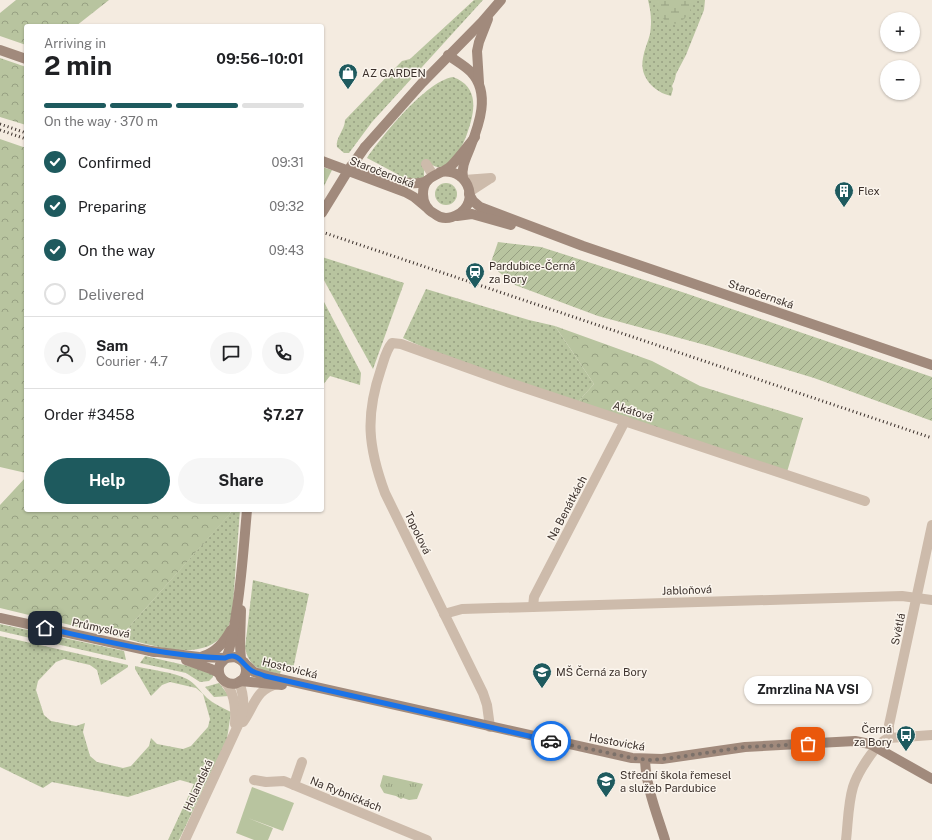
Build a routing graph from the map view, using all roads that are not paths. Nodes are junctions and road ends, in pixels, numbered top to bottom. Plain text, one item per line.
1 (501, 0) edge
2 (491, 12) junction
3 (0, 50) edge
4 (448, 55) junction
5 (24, 58) edge
6 (480, 89) junction
7 (474, 137) junction
8 (324, 157) edge
9 (324, 162) edge
10 (426, 164) dead end
11 (434, 176) junction
12 (463, 179) junction
13 (469, 193) junction
14 (324, 210) edge
15 (429, 210) junction
16 (453, 217) junction
17 (582, 246) junction
18 (394, 343) joint
19 (932, 365) edge
20 (625, 421) junction
21 (865, 500) dead end
22 (247, 512) edge
23 (932, 525) edge
24 (241, 578) junction
25 (917, 597) junction
26 (932, 600) edge
27 (533, 607) junction
28 (444, 614) junction
29 (0, 618) edge
30 (235, 618) junction
31 (150, 651) junction
32 (199, 657) junction
33 (225, 658) junction
34 (243, 661) junction
35 (222, 677) junction
36 (240, 682) junction
37 (278, 684) junction
38 (333, 692) junction
39 (490, 727) junction
40 (932, 735) edge
41 (889, 738) junction
42 (232, 741) junction
43 (876, 748) junction
44 (645, 760) junction
45 (302, 762) dead end
46 (932, 779) edge
47 (254, 780) dead end
48 (294, 785) junction
49 (185, 840) edge
50 (427, 840) edge
51 (665, 840) edge
52 (846, 840) edge

1 - 2 main road
2 - 4 main road
2 - 6 main road
3 - 5 main road
4 - 6 main road
4 - 14 main road, bridge
6 - 7 main road
7 - 11 main road
7 - 12 main road
8 - 11 main road, Staročernská
9 - 15 main road, Staročernská
10 - 11 street
11 - 12 main road
11 - 15 main road
12 - 13 main road
12 - 13 street
13 - 16 main road
13 - 17 main road, Staročernská
15 - 16 main road
16 - 17 main road, Staročernská
17 - 19 main road, Staročernská
18 - 20 street, Akátová
18 - 28 street, Topolová
20 - 21 street, Akátová
20 - 27 street, Na Benátkách
22 - 24 main road, Hostovická
23 - 25 street, Světlá
24 - 30 main road, Hostovická
24 - 34 main road, Hostovická
25 - 26 street, Jabloňová
25 - 27 street, Jabloňová
25 - 41 street, Světlá
27 - 28 street, Jabloňová
28 - 39 street, Topolová
29 - 31 main road, Průmyslová
30 - 32 main road
30 - 33 main road, Hostovická
31 - 32 main road, Průmyslová
31 - 35 main road, Průmyslová
32 - 33 main road, Průmyslová
33 - 34 main road, Hostovická
33 - 35 main road, Hostovická
34 - 36 main road, Hostovická
34 - 38 main road, Hostovická
35 - 36 main road, Hostovická
35 - 42 street, Holandská
36 - 37 main road, Hostovická
36 - 42 street, Holandská
37 - 38 main road, Hostovická
37 - 42 street, Holandská
38 - 39 main road, Hostovická
39 - 44 main road, Hostovická
40 - 41 street
41 - 43 street
42 - 49 street, Holandská
43 - 44 main road, Hostovická
43 - 46 main road, Hostovická
43 - 52 street
44 - 51 main road
45 - 48 street
47 - 48 street, Na Rybníčkách
48 - 50 street, Na Rybníčkách

